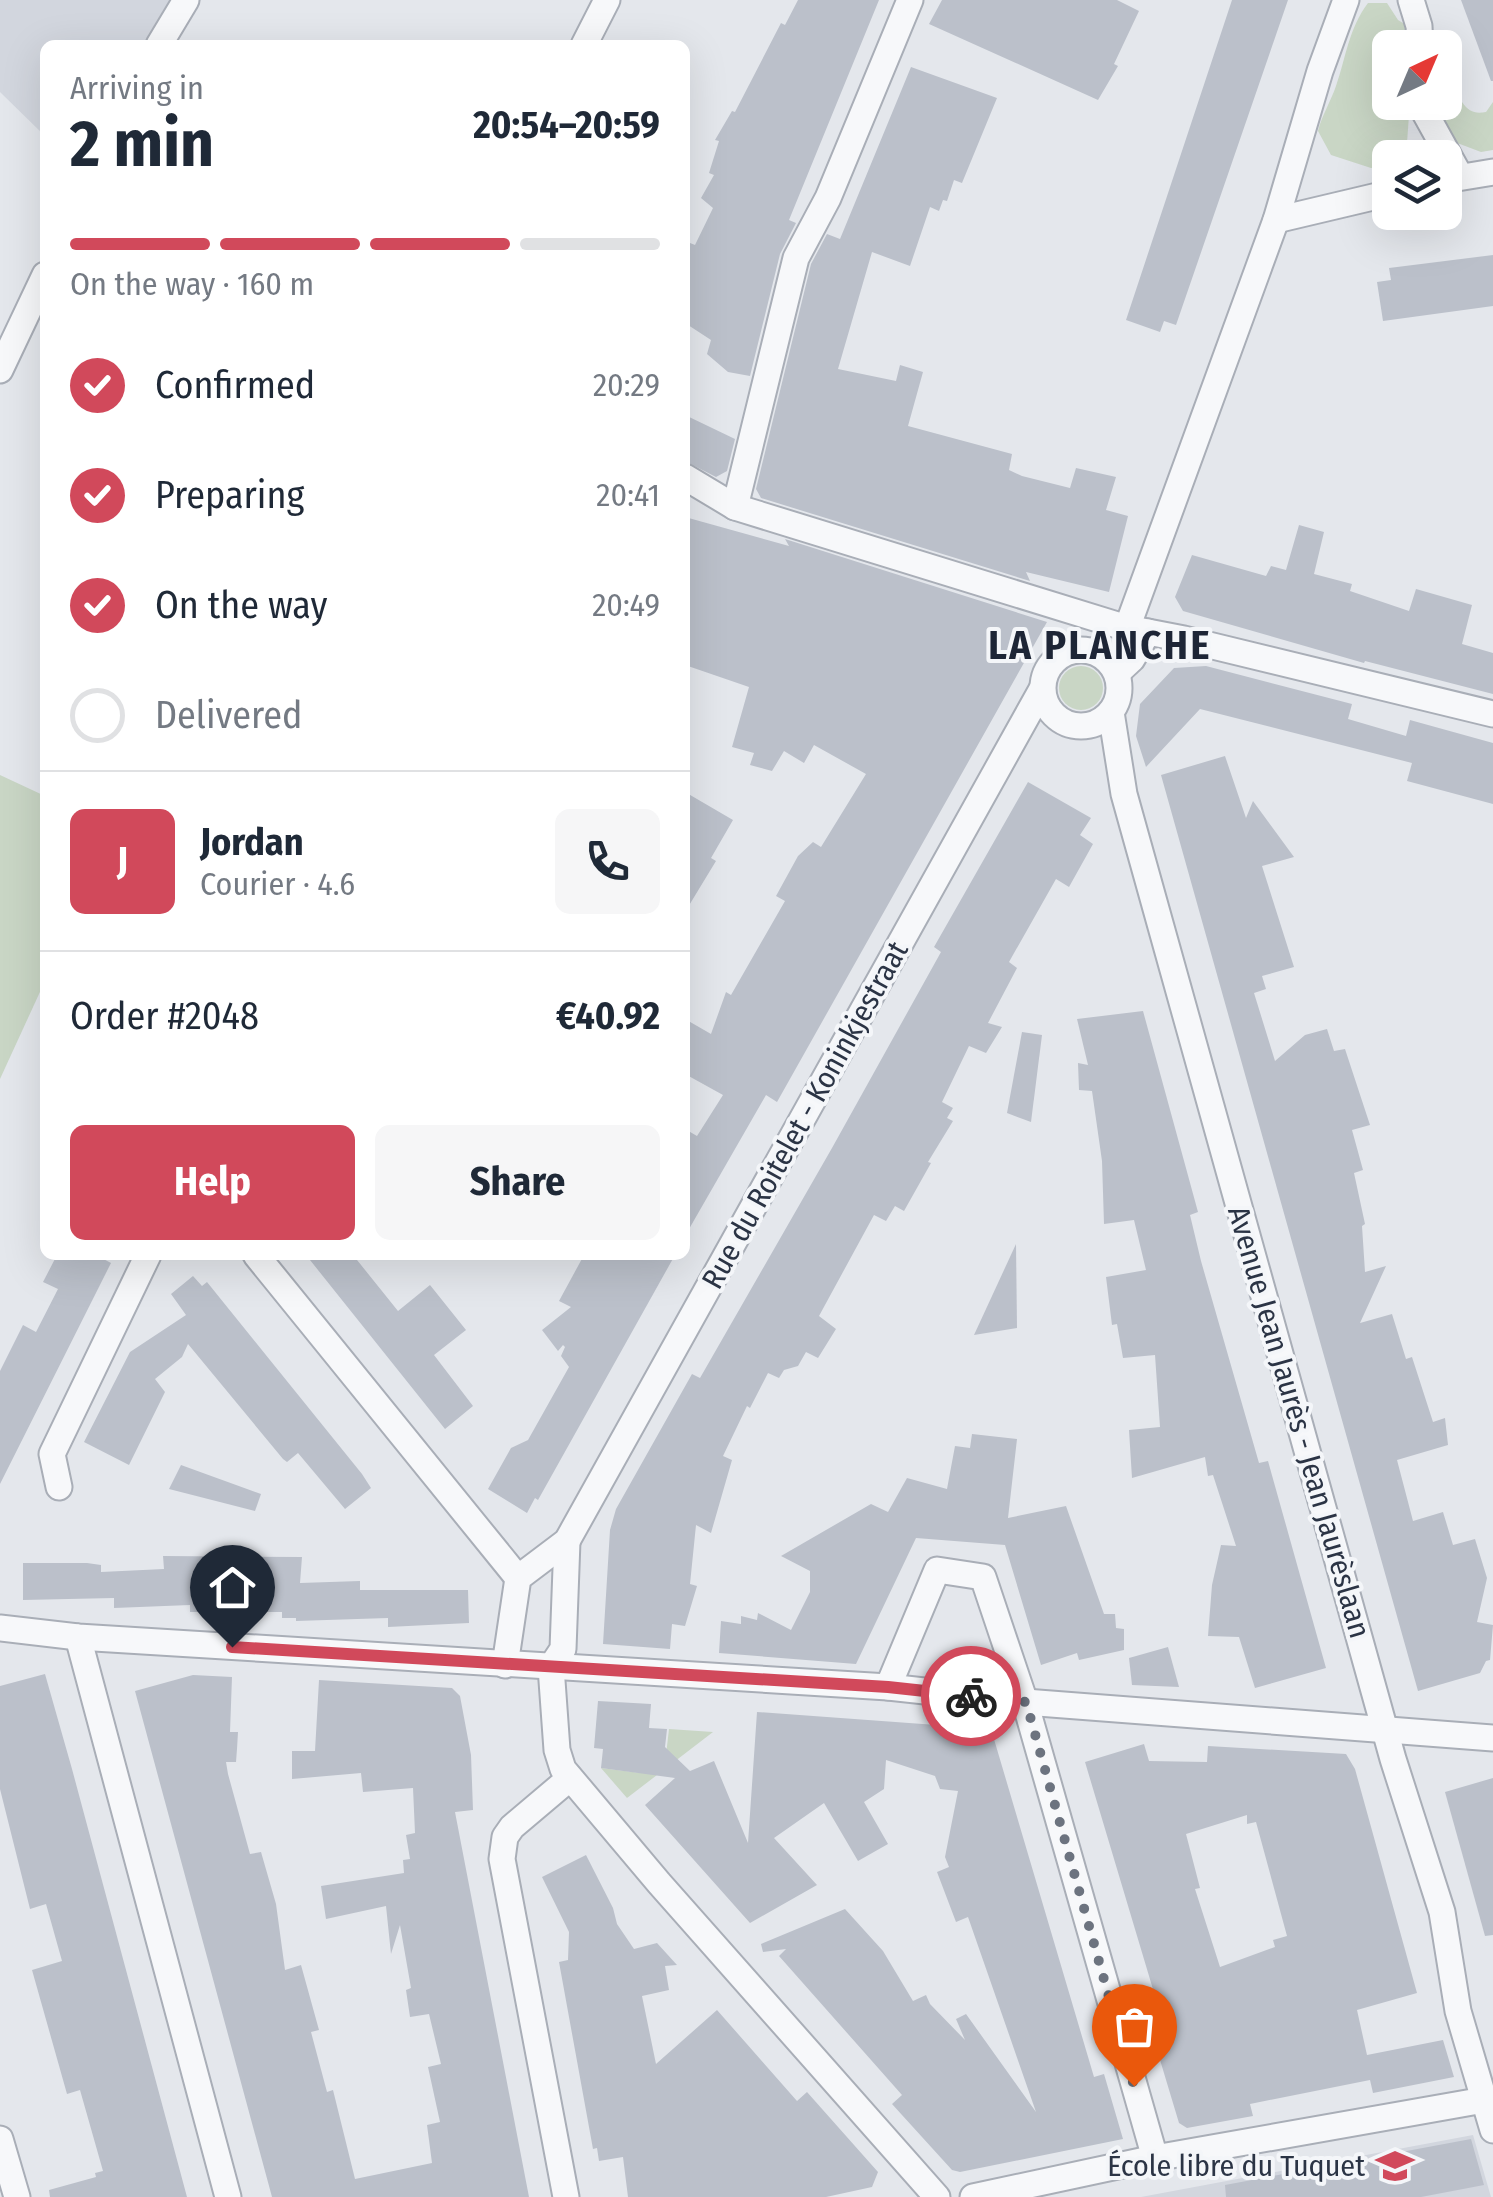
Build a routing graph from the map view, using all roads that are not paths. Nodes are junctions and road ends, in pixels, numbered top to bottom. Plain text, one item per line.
1 (186, 0) edge
2 (607, 0) edge
3 (910, 0) edge
4 (1346, 0) edge
5 (1410, 0) edge
6 (1419, 30) edge
7 (161, 40) edge
8 (587, 40) edge
9 (1493, 172) edge
10 (1462, 177) edge
11 (1372, 197) edge
12 (1276, 220) junction
13 (40, 286) edge
14 (0, 370) edge
15 (690, 480) edge
16 (735, 507) junction
17 (1100, 618) junction
18 (1137, 630) junction
19 (1087, 649) junction
20 (1117, 674) junction
21 (1042, 689) junction
22 (1111, 712) junction
23 (1493, 714) edge
24 (146, 1260) edge
25 (260, 1260) edge
26 (59, 1487) dead end
27 (567, 1541) junction
28 (518, 1578) junction
29 (0, 1628) edge
30 (78, 1637) junction
31 (505, 1665) junction
32 (551, 1667) junction
33 (888, 1687) junction
34 (1026, 1702) junction
35 (1385, 1730) junction
36 (1493, 1738) edge
37 (570, 1778) junction
38 (1484, 2100) junction
39 (1493, 2130) edge
40 (0, 2139) edge
41 (1155, 2158) junction
42 (17, 2197) edge
43 (228, 2197) edge
44 (566, 2197) edge
45 (938, 2197) edge
46 (973, 2197) edge

1 - 7 street
2 - 8 street
3 - 16 street
4 - 12 street
5 - 6 street
9 - 10 street
11 - 12 street
12 - 18 street
13 - 14 street
15 - 16 street
16 - 17 street
17 - 18 street
17 - 19 street
18 - 20 street
18 - 23 street
19 - 20 street
19 - 21 street
20 - 22 street
21 - 22 street
21 - 27 street, Rue du Roitelet - Koninkjestraat
22 - 35 street, Avenue Jean Jaurès - Jean Jaurèslaan
24 - 26 street
25 - 28 street
27 - 28 street, Rue du Roitelet - Koninkjestraat
27 - 32 street, Rue du Roitelet - Koninkjestraat
28 - 31 street
29 - 30 street
30 - 31 street
30 - 43 street
31 - 32 street
32 - 33 street
32 - 37 street, Rue du Roitelet - Koninkjestraat
33 - 34 street
33 - 34 street
34 - 35 street
34 - 41 street
35 - 36 street
35 - 38 street, Avenue Jean Jaurès - Jean Jaurèslaan
37 - 44 street
37 - 45 street
38 - 39 street, Avenue Jean Jaurès - Jean Jaurèslaan
38 - 41 street
40 - 42 street
41 - 46 street

